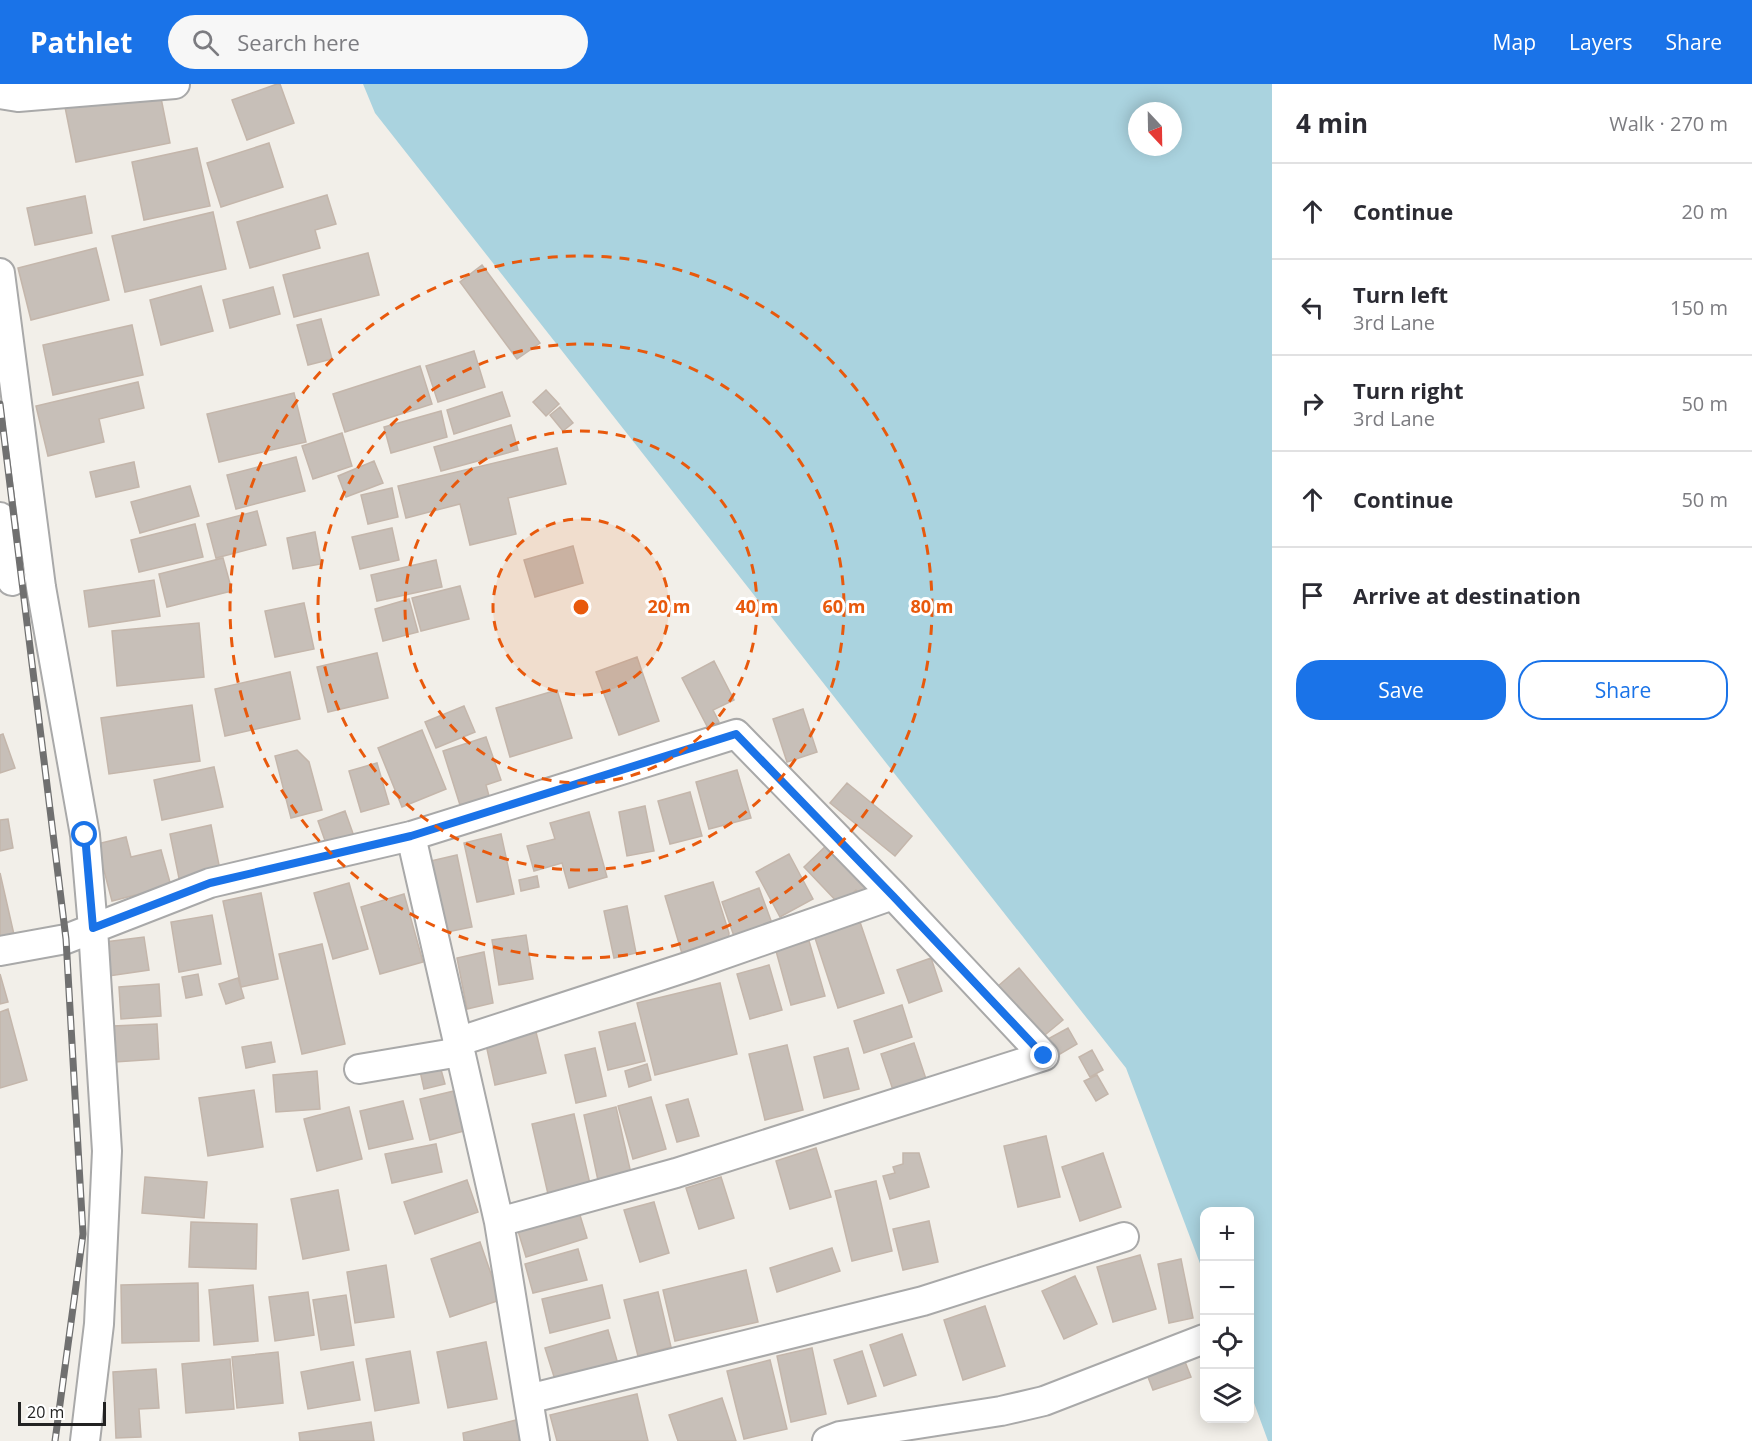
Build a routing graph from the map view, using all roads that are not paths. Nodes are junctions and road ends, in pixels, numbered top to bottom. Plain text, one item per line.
1 (175, 84) edge
2 (0, 94) edge
3 (0, 273) edge
4 (0, 517) edge
5 (12, 581) dead end
6 (411, 836) junction
7 (893, 896) junction
8 (93, 928) junction
9 (0, 951) edge
10 (459, 1047) junction
11 (359, 1069) dead end
12 (499, 1222) junction
13 (1124, 1237) dead end
14 (1200, 1341) edge
15 (528, 1399) junction
16 (85, 1441) edge
17 (535, 1441) edge
18 (827, 1441) edge

1 - 2 street
3 - 8 street
4 - 5 street
6 - 7 street
6 - 8 street
6 - 10 street
7 - 10 street
7 - 12 street
8 - 9 street
8 - 16 street
10 - 11 street
10 - 12 street
12 - 15 street
13 - 15 street
14 - 18 street
15 - 17 street

